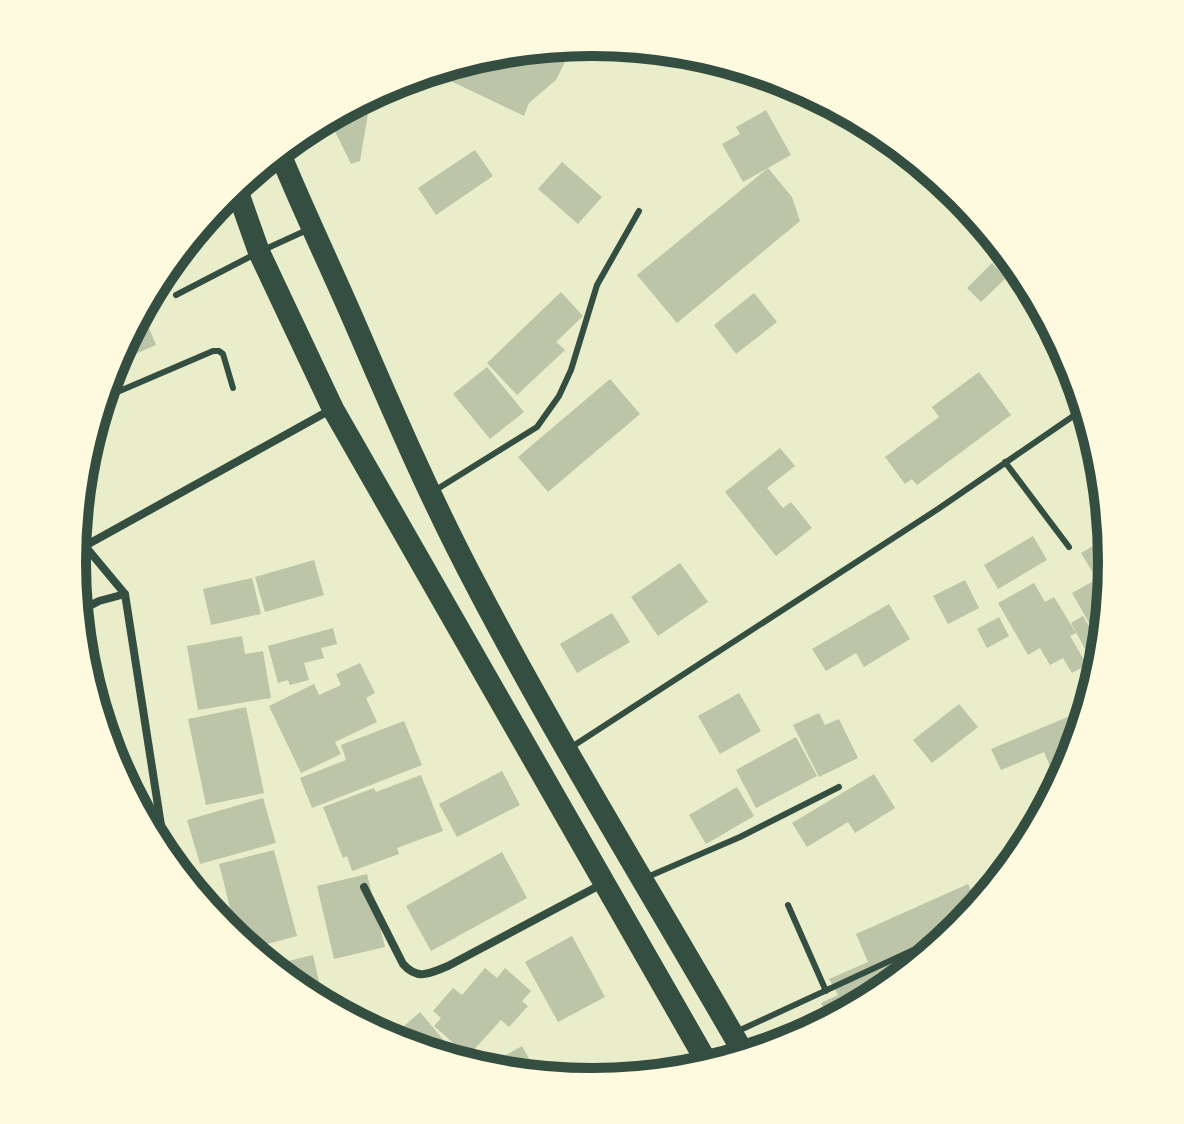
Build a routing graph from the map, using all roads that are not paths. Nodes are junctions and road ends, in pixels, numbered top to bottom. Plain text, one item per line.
1 (283, 162) edge
2 (240, 198) edge
3 (639, 211) dead end
4 (311, 229) junction
5 (259, 252) junction
6 (176, 295) dead end
7 (233, 388) dead end
8 (115, 393) edge
9 (333, 409) junction
10 (1076, 414) edge
11 (1005, 462) junction
12 (431, 493) junction
13 (87, 545) edge
14 (1069, 547) dead end
15 (86, 548) edge
16 (125, 594) junction
17 (88, 607) edge
18 (567, 750) junction
19 (839, 787) dead end
20 (161, 827) edge
21 (642, 880) junction
22 (604, 883) junction
23 (364, 887) dead end
24 (788, 905) dead end
25 (919, 948) edge
26 (826, 991) junction
27 (738, 1043) edge
28 (703, 1055) edge

1 - 4 highway
2 - 5 highway
3 - 12 lane
4 - 5 lane
4 - 12 highway
5 - 6 lane
5 - 9 highway
7 - 8 lane
9 - 13 street
9 - 22 highway
10 - 11 lane
11 - 14 lane
11 - 18 lane
12 - 18 highway
15 - 16 street
16 - 17 street
16 - 20 street
18 - 21 highway
19 - 21 lane
21 - 27 highway
22 - 23 street
22 - 28 highway
24 - 26 lane
25 - 26 lane
26 - 27 lane

